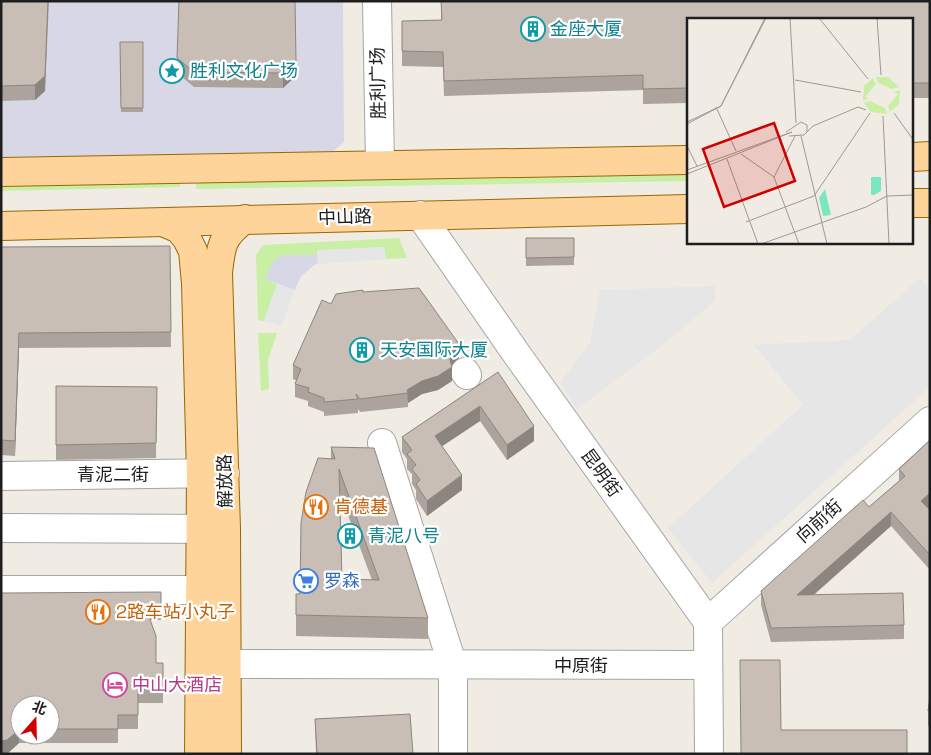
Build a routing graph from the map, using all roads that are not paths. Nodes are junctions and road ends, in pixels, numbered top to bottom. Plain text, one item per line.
1 (377, 1) edge
2 (930, 156) edge
3 (914, 157) edge
4 (687, 160) edge
5 (380, 165) junction
6 (1, 172) edge
7 (930, 203) edge
8 (914, 204) edge
9 (687, 209) edge
10 (420, 215) junction
11 (245, 219) junction
12 (165, 223) junction
13 (1, 226) edge
14 (930, 421) edge
15 (382, 443) dead end
16 (213, 474) junction
17 (1, 476) edge
18 (1, 528) edge
19 (214, 530) junction
20 (1, 590) edge
21 (201, 590) junction
22 (708, 622) junction
23 (226, 664) junction
24 (708, 665) junction
25 (453, 666) junction
26 (199, 754) edge
27 (227, 754) edge
28 (454, 754) edge
29 (709, 754) edge

1 - 5 street, 胜利广场
2 - 3 main road
4 - 5 main road
5 - 6 main road
7 - 8 main road
9 - 10 main road, 中山路
10 - 11 main road, 中山路
10 - 22 street, 昆明街
11 - 12 main road, 中山路
11 - 16 main road, 解放路
12 - 13 main road, 中山路
12 - 16 main road, 解放路
14 - 22 street, 向前街
15 - 25 street
16 - 17 street, 青泥二街
16 - 19 main road, 解放路
18 - 19 street
19 - 21 main road, 解放路
19 - 23 main road, 解放路
20 - 21 street
21 - 26 main road, 解放路
22 - 24 street
23 - 25 street, 中原街
23 - 27 main road, 解放路
24 - 25 street, 中原街
24 - 29 street
25 - 28 street

